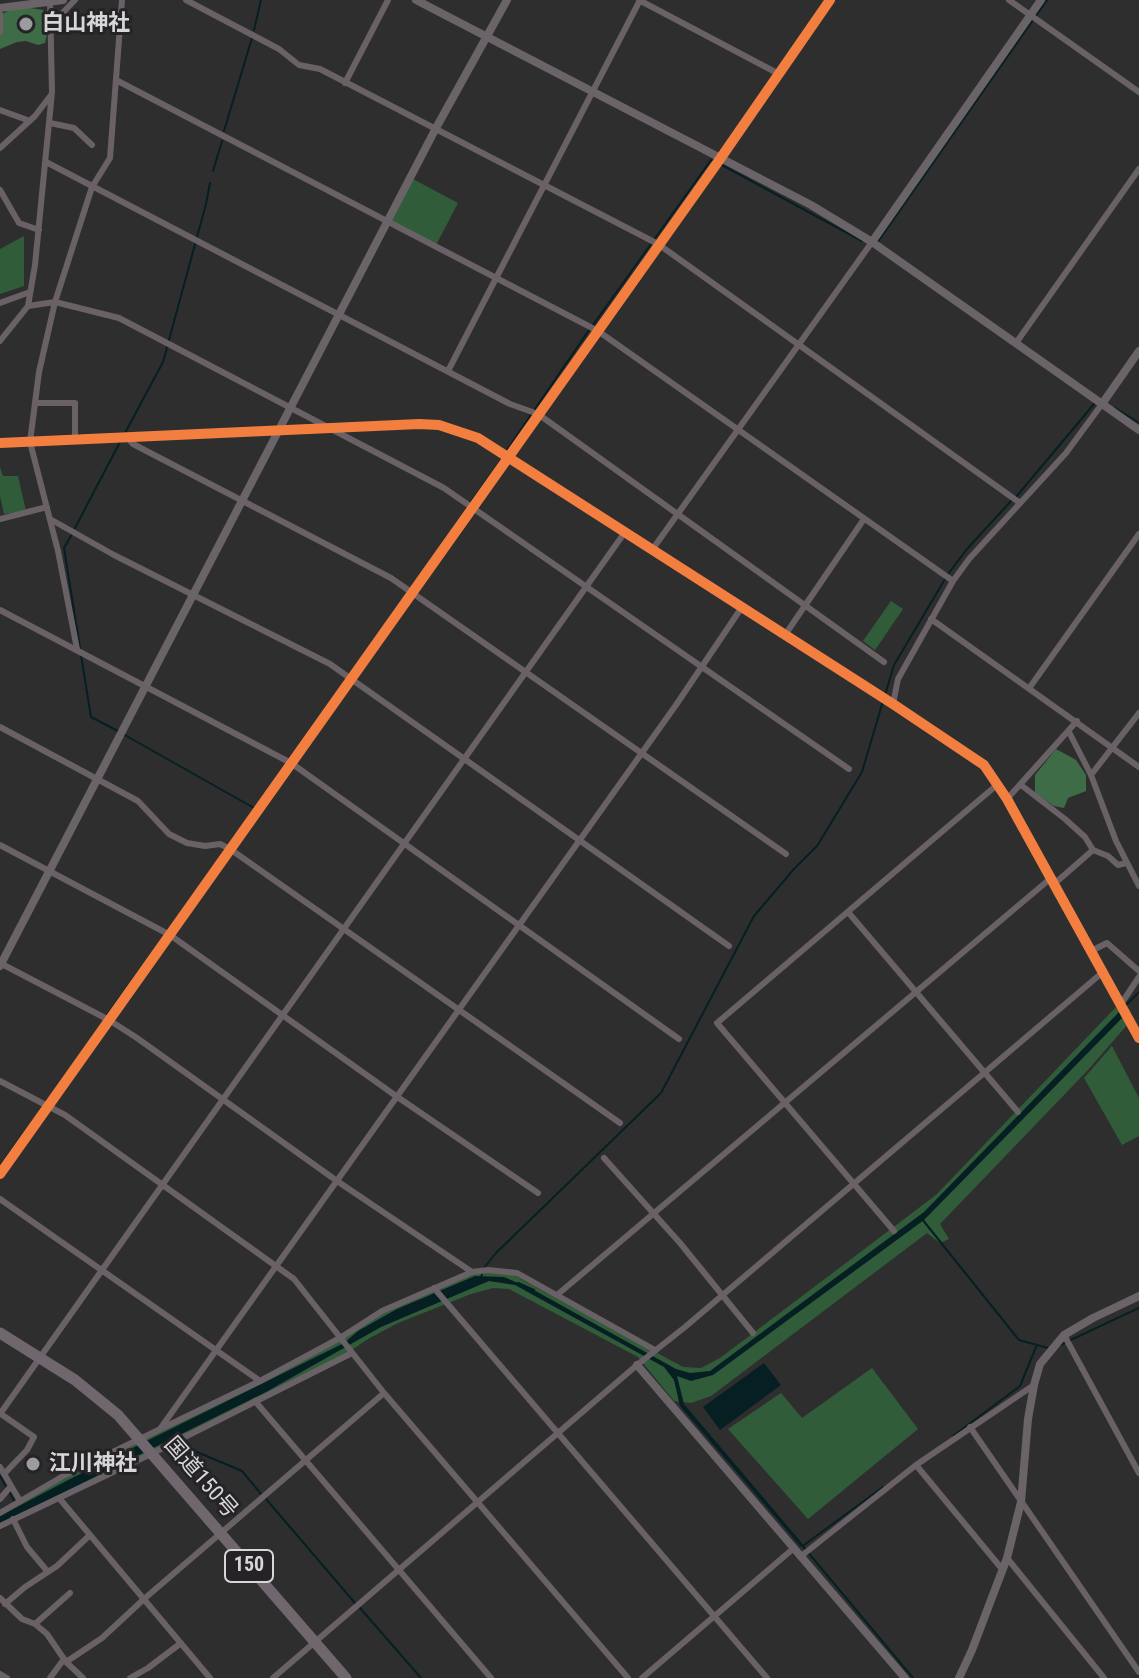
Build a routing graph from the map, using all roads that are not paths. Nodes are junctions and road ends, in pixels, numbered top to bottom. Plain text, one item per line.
1 (63, 0) edge
2 (75, 0) edge
3 (122, 0) edge
4 (186, 0) edge
5 (388, 0) edge
6 (416, 0) edge
7 (507, 0) edge
8 (640, 0) edge
9 (829, 0) edge
10 (1009, 0) edge
11 (1041, 0) edge
12 (35, 2) edge
13 (50, 2) junction
14 (0, 8) edge
15 (0, 14) edge
16 (1031, 15) junction
17 (50, 27) junction
18 (0, 32) edge
19 (487, 37) junction
20 (779, 74) junction
21 (116, 80) junction
22 (345, 83) junction
23 (52, 92) junction
24 (592, 92) junction
25 (1139, 92) edge
26 (0, 110) edge
27 (33, 119) junction
28 (50, 122) junction
29 (436, 128) junction
30 (92, 145) dead end
31 (0, 148) edge
32 (720, 159) junction
33 (46, 162) junction
34 (1139, 169) edge
35 (545, 185) junction
36 (92, 187) junction
37 (0, 190) edge
38 (388, 222) junction
39 (39, 230) junction
40 (872, 242) junction
41 (658, 244) junction
42 (495, 278) junction
43 (30, 292) junction
44 (55, 302) junction
45 (0, 303) edge
46 (28, 306) junction
47 (339, 314) junction
48 (598, 331) junction
49 (0, 341) edge
50 (1016, 343) junction
51 (800, 344) junction
52 (1139, 351) edge
53 (448, 371) junction
54 (35, 403) junction
55 (1102, 404) junction
56 (290, 408) junction
57 (538, 414) junction
58 (326, 427) junction
59 (279, 429) junction
60 (738, 430) junction
61 (1139, 430) edge
62 (126, 436) junction
63 (75, 439) junction
64 (30, 442) junction
65 (0, 443) edge
66 (508, 457) junction
67 (242, 500) junction
68 (1020, 503) junction
69 (472, 506) junction
70 (47, 507) junction
71 (677, 513) junction
72 (0, 519) edge
73 (50, 519) junction
74 (864, 519) junction
75 (625, 532) junction
76 (1139, 534) edge
77 (652, 550) junction
78 (953, 581) junction
79 (586, 587) junction
80 (412, 592) junction
81 (194, 593) junction
82 (805, 604) junction
83 (742, 607) junction
84 (0, 610) edge
85 (931, 619) junction
86 (785, 635) junction
87 (77, 650) junction
88 (884, 662) dead end
89 (702, 668) junction
90 (526, 673) junction
91 (351, 679) junction
92 (146, 686) junction
93 (1030, 687) junction
94 (893, 704) junction
95 (1139, 713) edge
96 (1077, 721) junction
97 (0, 727) edge
98 (1069, 732) junction
99 (1114, 748) junction
100 (641, 754) junction
101 (465, 759) junction
102 (291, 763) junction
103 (1139, 767) edge
104 (849, 769) dead end
105 (1091, 775) junction
106 (98, 779) junction
107 (998, 784) junction
108 (1021, 785) junction
109 (1007, 799) junction
110 (578, 839) junction
111 (405, 844) junction
112 (0, 845) edge
113 (230, 849) junction
114 (1093, 850) junction
115 (786, 854) dead end
116 (1126, 863) junction
117 (50, 871) junction
118 (1053, 881) junction
119 (1139, 886) edge
120 (848, 912) junction
121 (518, 925) junction
122 (345, 930) junction
123 (170, 935) junction
124 (729, 946) dead end
125 (1091, 951) junction
126 (0, 964) edge
127 (1103, 972) junction
128 (1139, 974) edge
129 (1139, 987) edge
130 (915, 991) junction
131 (1122, 1002) junction
132 (457, 1010) junction
133 (283, 1015) junction
134 (109, 1020) junction
135 (1139, 1038) edge
136 (679, 1039) dead end
137 (984, 1073) junction
138 (0, 1081) edge
139 (396, 1096) junction
140 (223, 1099) junction
141 (785, 1103) junction
142 (48, 1107) junction
143 (1018, 1112) dead end
144 (620, 1123) dead end
145 (604, 1158) dead end
146 (0, 1174) edge
147 (337, 1181) junction
148 (162, 1184) junction
149 (853, 1184) junction
150 (538, 1193) dead end
151 (0, 1199) edge
152 (653, 1214) junction
153 (894, 1231) dead end
154 (277, 1264) junction
155 (102, 1270) junction
156 (472, 1272) junction
157 (434, 1288) junction
158 (557, 1295) junction
159 (722, 1295) junction
160 (1139, 1296) edge
161 (0, 1333) edge
162 (753, 1333) dead end
163 (1064, 1335) junction
164 (340, 1338) junction
165 (215, 1349) junction
166 (654, 1351) junction
167 (352, 1353) junction
168 (40, 1356) junction
169 (639, 1363) junction
170 (260, 1381) junction
171 (1034, 1385) junction
172 (384, 1393) junction
173 (255, 1401) junction
174 (0, 1414) edge
175 (970, 1427) junction
176 (160, 1429) junction
177 (559, 1432) junction
178 (139, 1439) junction
179 (153, 1453) junction
180 (306, 1461) junction
181 (916, 1465) junction
182 (2, 1470) edge
183 (1139, 1473) edge
184 (11, 1486) junction
185 (59, 1498) junction
186 (0, 1499) edge
187 (20, 1501) junction
188 (478, 1502) junction
189 (1021, 1502) junction
190 (0, 1513) edge
191 (13, 1519) junction
192 (0, 1526) edge
193 (221, 1533) junction
194 (90, 1535) junction
195 (794, 1548) junction
196 (800, 1557) junction
197 (1007, 1558) junction
198 (1002, 1569) junction
199 (400, 1571) junction
200 (48, 1572) junction
201 (70, 1593) dead end
202 (144, 1599) junction
203 (2, 1603) edge
204 (715, 1616) junction
205 (35, 1624) junction
206 (315, 1642) junction
207 (181, 1643) junction
208 (65, 1661) junction
209 (1139, 1672) edge
210 (0, 1674) edge
211 (7, 1678) edge
212 (50, 1678) edge
213 (83, 1678) edge
214 (130, 1678) edge
215 (210, 1678) edge
216 (273, 1678) edge
217 (346, 1678) edge
218 (491, 1678) edge
219 (628, 1678) edge
220 (642, 1678) edge
221 (767, 1678) edge
222 (905, 1678) edge
223 (959, 1678) edge
224 (1104, 1678) edge

1 - 13 street
2 - 17 street
3 - 21 street
4 - 22 street
5 - 22 street
6 - 19 street
7 - 19 street
8 - 20 street
8 - 24 street
9 - 20 street
10 - 16 street
11 - 16 street
12 - 13 street
12 - 14 street
13 - 17 street
15 - 18 street
16 - 25 street
16 - 40 street
17 - 23 street
19 - 24 street
19 - 29 street
20 - 32 street
21 - 36 street
21 - 38 street
22 - 29 street
23 - 27 street
23 - 28 street
24 - 32 street
24 - 35 street
26 - 27 street
27 - 28 street
27 - 31 street
28 - 30 street
28 - 33 street
29 - 35 street
29 - 38 street
32 - 40 street
32 - 41 street
33 - 36 street
33 - 39 street
34 - 50 street
35 - 41 street
35 - 42 street
36 - 44 street
36 - 47 street
37 - 39 street
38 - 42 street
38 - 47 street
39 - 43 street
40 - 50 street
40 - 51 street
41 - 48 street
41 - 51 street
42 - 48 street
42 - 53 street
43 - 45 street
43 - 46 street
44 - 46 street
44 - 54 street
44 - 56 street
46 - 49 street
47 - 53 street
47 - 56 street
48 - 57 street
48 - 60 street
50 - 55 street
51 - 60 street
51 - 68 street
52 - 55 street
53 - 57 street
54 - 63 street
54 - 64 street
55 - 61 street
55 - 68 street
56 - 58 street
56 - 59 street
57 - 66 street
57 - 71 street
58 - 59 street
58 - 66 street
58 - 69 street
59 - 62 street
59 - 67 street
60 - 71 street
60 - 74 street
62 - 63 street
62 - 67 street
63 - 64 street
64 - 65 street
64 - 70 street
66 - 69 street
66 - 75 street
67 - 80 street
67 - 81 street
68 - 78 street
69 - 79 street
69 - 80 street
70 - 72 street
70 - 73 street
71 - 77 street
71 - 82 street
73 - 81 street
73 - 87 street
74 - 78 street
74 - 82 street
75 - 77 street
75 - 79 street
76 - 93 street
77 - 83 street
78 - 85 street
79 - 89 street
79 - 90 street
80 - 90 street
80 - 91 street
81 - 91 street
81 - 92 street
82 - 86 street
82 - 88 street
83 - 86 street
83 - 89 street
84 - 87 street
85 - 93 street
85 - 94 street
86 - 94 street
87 - 92 street
89 - 100 street
89 - 104 street
90 - 100 street
90 - 101 street
91 - 101 street
91 - 102 street
92 - 102 street
92 - 106 street
93 - 96 street
94 - 107 street
95 - 99 street
96 - 98 street
96 - 99 street
97 - 106 street
98 - 105 street
98 - 108 street
99 - 103 street
99 - 105 street
100 - 110 street
100 - 115 street
101 - 110 street
101 - 111 street
102 - 111 street
102 - 113 street
105 - 116 street
106 - 113 street
106 - 117 street
107 - 109 street
107 - 120 street
108 - 109 street
108 - 114 street
109 - 118 street
110 - 121 street
110 - 124 street
111 - 121 street
111 - 122 street
112 - 117 street
113 - 122 street
113 - 123 street
114 - 116 street
114 - 118 street
116 - 119 street
117 - 123 street
117 - 126 street
118 - 125 street
118 - 130 street
120 - 130 street
120 - 141 street
121 - 132 street
121 - 136 street
122 - 132 street
122 - 133 street
123 - 133 street
123 - 134 street
125 - 127 street
125 - 128 street
126 - 134 street
127 - 131 street
127 - 137 street
128 - 131 street
129 - 131 street
130 - 137 street
130 - 141 street
131 - 135 street
132 - 139 street
132 - 144 street
133 - 139 street
133 - 140 street
134 - 140 street
134 - 142 street
137 - 143 street
137 - 149 street
138 - 142 street
139 - 147 street
139 - 150 street
140 - 147 street
140 - 148 street
141 - 149 street
141 - 152 street
142 - 146 street
142 - 148 street
145 - 152 street
147 - 154 street
147 - 156 street
148 - 154 street
148 - 155 street
149 - 153 street
149 - 159 street
151 - 155 street
152 - 158 street
152 - 159 street
154 - 164 street
154 - 165 street
155 - 165 street
155 - 168 street
156 - 157 street
156 - 158 street
157 - 164 street
157 - 177 street
158 - 166 street
159 - 162 street
159 - 166 street
160 - 163 street
161 - 168 highway, 国道150号 / 150
163 - 171 street
163 - 183 street
164 - 167 street
164 - 170 street
165 - 170 street
165 - 176 street
166 - 169 street
167 - 172 street
167 - 173 street
168 - 174 street
168 - 178 highway, 国道150号 / 150
169 - 177 street
169 - 195 street
170 - 176 street
171 - 175 street
171 - 189 street
172 - 180 street
172 - 188 street
173 - 179 street
173 - 180 street
174 - 182 street
175 - 181 street
175 - 189 street
176 - 178 street
177 - 188 street
177 - 204 street
178 - 179 highway, 国道150号 / 150
178 - 187 street
179 - 185 street
179 - 193 highway, 国道150号 / 150
180 - 193 street
180 - 199 street
181 - 196 street
181 - 198 street
182 - 184 street
184 - 186 street
184 - 187 street
185 - 191 street
185 - 194 street
187 - 190 street
188 - 199 street
188 - 219 street
189 - 197 street
189 - 209 street
191 - 192 street
191 - 200 street
193 - 202 street
193 - 206 highway, 国道150号 / 150
194 - 200 street
194 - 202 street
195 - 196 street
195 - 204 street
196 - 222 street
197 - 198 street
197 - 224 street
198 - 223 street
199 - 206 street
199 - 218 street
200 - 203 street
201 - 205 street
202 - 207 street
202 - 208 street
203 - 205 street
204 - 220 street
204 - 221 street
205 - 208 street
206 - 216 street
206 - 217 highway, 国道150号 / 150
207 - 214 street
207 - 215 street
208 - 212 street
208 - 213 street
210 - 211 street

